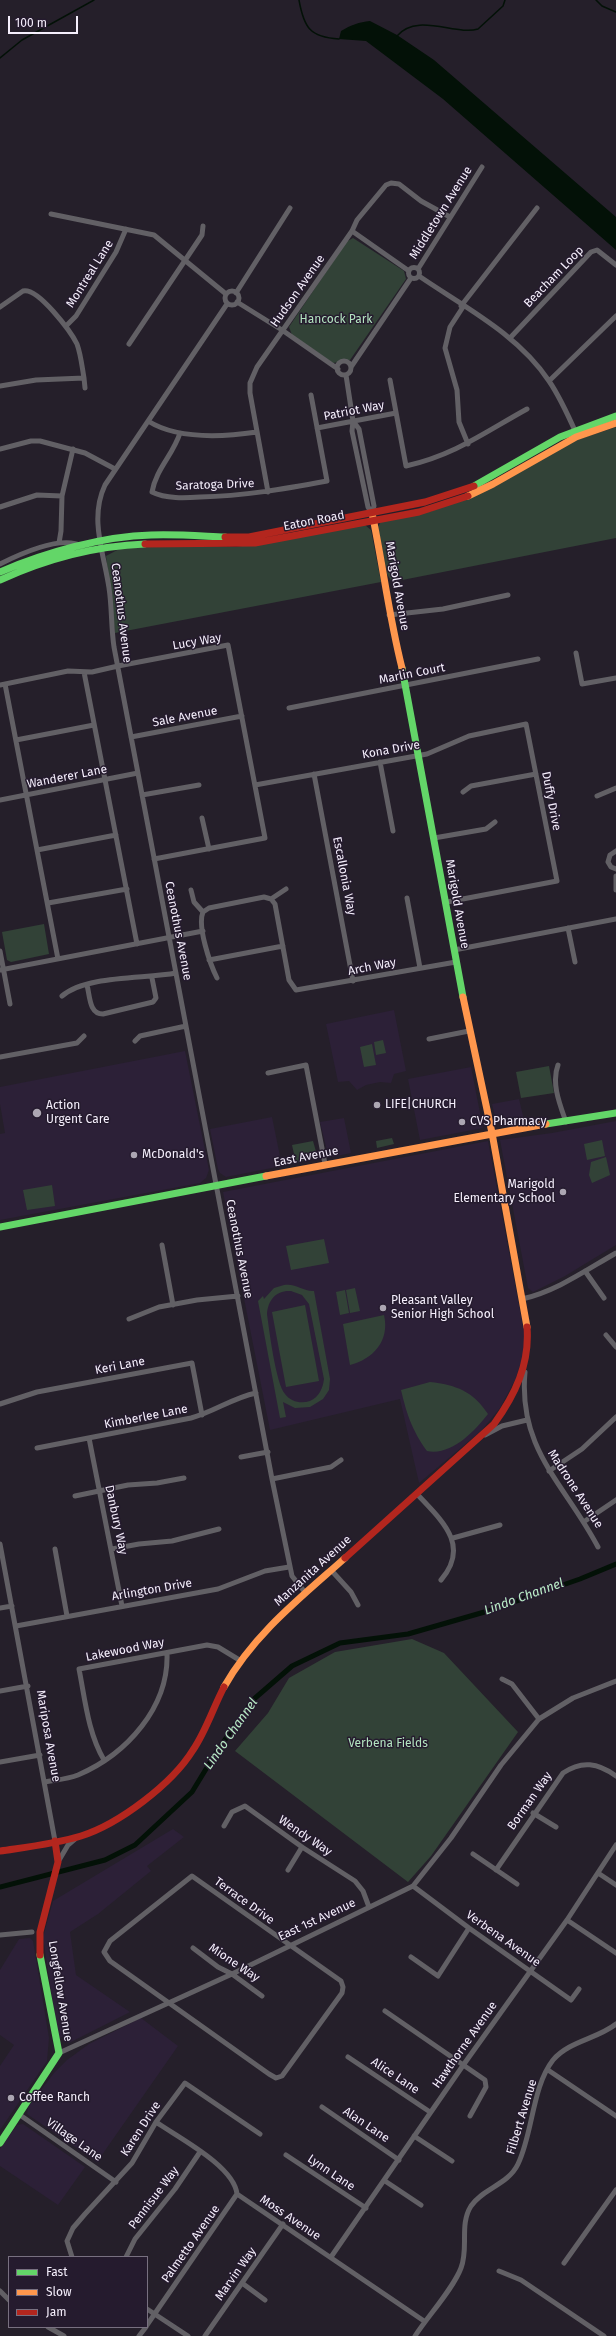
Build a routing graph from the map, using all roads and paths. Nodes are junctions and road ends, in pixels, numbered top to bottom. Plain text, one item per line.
1 (482, 167) dead end
2 (290, 208) dead end
3 (537, 208) dead end
4 (51, 214) dead end
5 (450, 218) junction
6 (203, 226) dead end
7 (126, 229) junction
8 (352, 231) junction
9 (185, 260) junction
10 (616, 265) edge
11 (418, 269) junction
12 (409, 271) junction
13 (419, 276) junction
14 (411, 278) junction
15 (236, 293) junction
16 (226, 294) junction
17 (237, 302) junction
18 (227, 304) junction
19 (462, 306) junction
20 (0, 307) edge
21 (616, 316) edge
22 (66, 326) junction
23 (282, 330) junction
24 (510, 338) junction
25 (129, 344) dead end
26 (351, 367) junction
27 (338, 369) junction
28 (346, 375) junction
29 (84, 378) junction
30 (390, 380) dead end
31 (549, 381) junction
32 (0, 386) edge
33 (85, 388) dead end
34 (311, 395) dead end
35 (527, 409) dead end
36 (396, 413) junction
37 (616, 416) edge
38 (148, 421) junction
39 (353, 421) junction
40 (616, 424) edge
41 (317, 428) junction
42 (257, 432) junction
43 (180, 433) junction
44 (576, 433) junction
45 (468, 444) junction
46 (0, 449) edge
47 (73, 449) junction
48 (115, 469) junction
49 (268, 492) junction
50 (62, 496) junction
51 (0, 507) edge
52 (372, 513) junction
53 (374, 521) junction
54 (100, 542) junction
55 (59, 543) junction
56 (82, 546) junction
57 (102, 549) junction
58 (0, 564) edge
59 (0, 572) edge
60 (0, 580) edge
61 (508, 595) dead end
62 (389, 615) junction
63 (576, 652) dead end
64 (538, 659) dead end
65 (118, 666) junction
66 (84, 672) junction
67 (616, 678) edge
68 (3, 684) edge
69 (406, 685) junction
70 (289, 708) dead end
71 (242, 716) junction
72 (526, 724) joint
73 (94, 725) junction
74 (131, 737) junction
75 (16, 740) junction
76 (419, 755) junction
77 (380, 762) junction
78 (138, 773) junction
79 (314, 774) junction
80 (536, 774) junction
81 (105, 779) junction
82 (199, 785) dead end
83 (255, 785) junction
84 (616, 788) edge
85 (463, 792) dead end
86 (26, 795) junction
87 (142, 795) junction
88 (596, 796) dead end
89 (0, 800) edge
90 (202, 818) dead end
91 (495, 822) dead end
92 (393, 832) dead end
93 (116, 835) junction
94 (434, 838) junction
95 (209, 849) junction
96 (37, 850) junction
97 (616, 851) edge
98 (154, 859) junction
99 (616, 869) edge
100 (616, 876) edge
101 (126, 889) junction
102 (286, 889) dead end
103 (192, 890) dead end
104 (616, 890) edge
105 (407, 898) dead end
106 (271, 899) junction
107 (447, 902) junction
108 (48, 904) junction
109 (203, 912) junction
110 (616, 919) edge
111 (568, 928) junction
112 (204, 931) junction
113 (169, 938) junction
114 (137, 944) junction
115 (283, 946) junction
116 (454, 950) junction
117 (0, 951) edge
118 (58, 959) junction
119 (209, 960) junction
120 (456, 962) junction
121 (574, 962) dead end
122 (420, 968) junction
123 (2, 970) edge
124 (176, 973) junction
125 (152, 978) junction
126 (217, 978) dead end
127 (353, 980) junction
128 (87, 985) junction
129 (62, 996) dead end
130 (10, 1004) dead end
131 (186, 1026) junction
132 (469, 1031) junction
133 (84, 1036) dead end
134 (429, 1039) dead end
135 (135, 1041) dead end
136 (0, 1057) edge
137 (558, 1065) dead end
138 (268, 1073) dead end
139 (616, 1113) edge
140 (566, 1122) junction
141 (492, 1133) junction
142 (325, 1164) junction
143 (216, 1186) junction
144 (0, 1227) edge
145 (162, 1245) dead end
146 (616, 1253) edge
147 (585, 1270) junction
148 (238, 1296) junction
149 (604, 1298) dead end
150 (522, 1299) junction
151 (173, 1305) junction
152 (129, 1319) dead end
153 (606, 1335) dead end
154 (616, 1347) edge
155 (525, 1368) junction
156 (256, 1393) junction
157 (0, 1404) edge
158 (202, 1415) junction
159 (616, 1417) edge
160 (527, 1420) junction
161 (89, 1438) junction
162 (480, 1438) junction
163 (37, 1448) dead end
164 (268, 1452) junction
165 (241, 1457) dead end
166 (341, 1460) dead end
167 (549, 1471) junction
168 (184, 1478) dead end
169 (272, 1479) junction
170 (99, 1491) junction
171 (417, 1494) junction
172 (75, 1496) dead end
173 (616, 1500) edge
174 (585, 1521) junction
175 (500, 1525) dead end
176 (219, 1529) dead end
177 (453, 1538) junction
178 (0, 1545) edge
179 (598, 1547) dead end
180 (55, 1549) dead end
181 (112, 1549) junction
182 (289, 1567) junction
183 (331, 1570) junction
184 (441, 1580) dead end
185 (304, 1591) junction
186 (358, 1605) dead end
187 (12, 1606) junction
188 (122, 1606) junction
189 (0, 1608) edge
190 (67, 1616) junction
191 (16, 1626) junction
192 (167, 1653) junction
193 (241, 1661) junction
194 (502, 1679) dead end
195 (616, 1681) edge
196 (28, 1686) junction
197 (0, 1691) edge
198 (539, 1719) junction
199 (40, 1755) junction
200 (104, 1760) junction
201 (0, 1762) edge
202 (616, 1776) edge
203 (45, 1782) junction
204 (533, 1813) junction
205 (224, 1826) dead end
206 (556, 1827) dead end
207 (78, 1836) junction
208 (55, 1841) junction
209 (616, 1845) edge
210 (302, 1847) junction
211 (0, 1851) edge
212 (474, 1854) dead end
213 (58, 1862) junction
214 (288, 1870) dead end
215 (496, 1870) junction
216 (598, 1873) junction
217 (517, 1884) dead end
218 (616, 1885) edge
219 (413, 1886) junction
220 (369, 1907) junction
221 (567, 1920) junction
222 (469, 1928) junction
223 (36, 1932) junction
224 (0, 1935) edge
225 (288, 1946) junction
226 (193, 1948) dead end
227 (616, 1953) edge
228 (411, 1957) dead end
229 (531, 1970) junction
230 (232, 1974) junction
231 (579, 1989) dead end
232 (262, 1996) dead end
233 (169, 2003) junction
234 (385, 2011) dead end
235 (616, 2024) edge
236 (59, 2053) junction
237 (348, 2056) dead end
238 (464, 2064) junction
239 (548, 2070) junction
240 (322, 2107) dead end
241 (430, 2112) junction
242 (20, 2115) junction
243 (470, 2116) dead end
244 (616, 2116) edge
245 (156, 2122) junction
246 (260, 2134) dead end
247 (414, 2136) junction
248 (0, 2143) edge
249 (200, 2152) junction
250 (286, 2155) dead end
251 (399, 2160) junction
252 (452, 2161) dead end
253 (384, 2181) junction
254 (116, 2182) junction
255 (616, 2190) edge
256 (238, 2194) junction
257 (421, 2205) dead end
258 (366, 2208) junction
259 (283, 2224) junction
260 (72, 2256) edge
261 (126, 2256) edge
262 (331, 2257) junction
263 (564, 2263) dead end
264 (499, 2271) dead end
265 (242, 2283) junction
266 (0, 2291) edge
267 (8, 2299) edge
268 (264, 2300) dead end
269 (148, 2309) edge
270 (155, 2314) junction
271 (424, 2321) junction
272 (148, 2323) edge
273 (50, 2328) edge
274 (64, 2336) edge
275 (188, 2336) edge
276 (205, 2336) edge
277 (415, 2336) edge
278 (604, 2336) edge

1 - 5 street, Middletown Avenue
2 - 15 street
3 - 19 street
4 - 7 street
5 - 8 street, Hudson Avenue
5 - 11 street, Middletown Avenue
6 - 9 street
7 - 9 street
7 - 22 street, Montreal Lane
8 - 12 street
8 - 23 street, Hudson Avenue
9 - 16 street
9 - 25 street
10 - 24 street, Beacham Loop
11 - 12 street
11 - 13 street
12 - 14 street
13 - 14 street
13 - 19 street
14 - 26 street, Middletown Avenue
15 - 16 street
15 - 17 street
16 - 18 street
17 - 18 street
17 - 23 street
18 - 38 street, Ceanothus Avenue
19 - 24 street
19 - 45 street
20 - 22 street
21 - 31 street
22 - 29 street
23 - 27 street
23 - 42 street, Hudson Avenue
24 - 31 street
26 - 27 street
26 - 28 street
27 - 28 street
28 - 39 street, Marigold Avenue
29 - 32 street
29 - 33 street
30 - 36 street
31 - 44 street
34 - 41 street
35 - 45 street
36 - 39 street, Patriot Way
36 - 45 street
37 - 44 street, Eaton Road
38 - 43 street
38 - 48 street, Ceanothus Avenue
39 - 41 street, Patriot Way
39 - 52 street, Marigold Avenue
40 - 44 street, Eaton Road
41 - 49 street, Saratoga Drive
42 - 43 street
42 - 49 street, Hudson Avenue
43 - 49 street, Saratoga Drive
44 - 52 street, Eaton Road
44 - 53 street, Eaton Road
46 - 47 street
47 - 48 street
47 - 50 street
48 - 54 street, Ceanothus Avenue
50 - 51 street
50 - 55 street
52 - 53 street, Marigold Avenue
52 - 54 street, Eaton Road
53 - 57 street, Eaton Road
53 - 62 street, Marigold Avenue
54 - 56 street, Eaton Road
54 - 57 street, Ceanothus Avenue
55 - 56 street, Eaton Road
55 - 58 street, Eaton Road
56 - 59 street, Eaton Road
57 - 60 street, Eaton Road
57 - 65 street, Ceanothus Avenue
61 - 62 street
62 - 69 street, Marigold Avenue
63 - 67 street
64 - 69 street, Marlin Court
65 - 66 street, Lucy Way
65 - 71 street, Lucy Way
65 - 74 street, Ceanothus Avenue
66 - 68 street, Lucy Way
66 - 73 street
68 - 75 street
69 - 70 street, Marlin Court
69 - 76 street, Marigold Avenue
71 - 74 street, Sale Avenue
71 - 83 street, Lucy Way
72 - 76 street, Kona Drive
72 - 80 street, Duffy Drive
73 - 75 street
73 - 81 street
74 - 78 street, Ceanothus Avenue
75 - 86 street
76 - 77 street, Kona Drive
76 - 94 street, Marigold Avenue
77 - 79 street, Kona Drive
77 - 92 street
78 - 81 street, Wanderer Lane
78 - 87 street, Ceanothus Avenue
79 - 83 street, Kona Drive
79 - 127 street, Escallonia Way
80 - 85 street
80 - 107 street, Duffy Drive
81 - 86 street, Wanderer Lane
81 - 93 street
82 - 87 street
83 - 95 street, Lucy Way
84 - 88 street
86 - 89 street, Wanderer Lane
86 - 96 street
87 - 98 street, Ceanothus Avenue
90 - 95 street
91 - 94 street
93 - 96 street
93 - 101 street
94 - 107 street, Marigold Avenue
95 - 98 street
96 - 108 street
97 - 99 street
98 - 113 street, Ceanothus Avenue
100 - 104 street
101 - 108 street
101 - 114 street
102 - 106 street
103 - 109 street
105 - 122 street
106 - 109 street
106 - 115 street
107 - 116 street, Marigold Avenue
108 - 118 street
109 - 112 street
110 - 111 street
111 - 116 street
111 - 121 street
112 - 113 street
112 - 119 street
113 - 114 street
113 - 124 street, Ceanothus Avenue
114 - 118 street
115 - 119 street
115 - 127 street, Arch Way
116 - 120 street, Marigold Avenue
117 - 123 street
118 - 123 street
119 - 126 street
120 - 122 street, Arch Way
120 - 132 street, Marigold Avenue
122 - 127 street, Arch Way
123 - 130 street
124 - 125 street
124 - 131 street, Ceanothus Avenue
125 - 128 street
125 - 128 street
128 - 129 street
131 - 135 street
131 - 143 street, Ceanothus Avenue
132 - 134 street
132 - 141 street, Marigold Avenue
133 - 136 street
137 - 140 street
138 - 142 street
139 - 140 street, East Avenue
140 - 141 street, East Avenue
141 - 142 street, East Avenue
141 - 150 street, Marigold Avenue
142 - 143 street, East Avenue
143 - 144 street, East Avenue
143 - 148 street, Ceanothus Avenue
145 - 151 street
146 - 147 street
147 - 149 street
147 - 150 street
148 - 151 street
148 - 156 street, Ceanothus Avenue
150 - 155 street, Madrone Avenue
151 - 152 street
153 - 154 street
155 - 160 street, Madrone Avenue
155 - 162 street, Manzanita Avenue
156 - 158 street, Kimberlee Lane
156 - 164 street, Ceanothus Avenue
157 - 158 street, Keri Lane
158 - 161 street, Kimberlee Lane
159 - 167 street
160 - 162 street
160 - 167 street, Madrone Avenue
161 - 163 street, Kimberlee Lane
161 - 170 street, Danbury Way
162 - 171 street, Manzanita Avenue
164 - 165 street
164 - 169 street, Ceanothus Avenue
166 - 169 street
167 - 174 street, Madrone Avenue
168 - 170 street
169 - 182 street, Ceanothus Avenue
170 - 172 street
170 - 181 street, Danbury Way
171 - 177 street
171 - 183 street, Manzanita Avenue
173 - 174 street
174 - 179 street, Madrone Avenue
175 - 177 street
176 - 181 street
177 - 184 street
178 - 187 street, Mariposa Avenue
180 - 190 street
181 - 188 street, Danbury Way
182 - 185 street, Ceanothus Avenue
182 - 188 street, Arlington Drive
183 - 185 street, Manzanita Avenue
183 - 186 street
185 - 193 street, Manzanita Avenue
187 - 189 street
187 - 191 street, Mariposa Avenue
188 - 190 street, Arlington Drive
190 - 191 street, Arlington Drive
191 - 196 street, Mariposa Avenue
192 - 193 street, Lakewood Way
192 - 200 street
192 - 200 street, Lakewood Way
193 - 207 street, Manzanita Avenue
194 - 198 street
195 - 198 street, East 1st Avenue
196 - 197 street
196 - 199 street, Mariposa Avenue
198 - 219 street, East 1st Avenue
199 - 201 street
199 - 203 street, Mariposa Avenue
200 - 203 street
202 - 204 street, Borman Way
203 - 208 street, Mariposa Avenue
204 - 206 street
204 - 215 street, Borman Way
205 - 210 street, Wendy Way
207 - 208 street, Manzanita Avenue
207 - 213 street
208 - 211 street, Manzanita Avenue
208 - 213 street, Mariposa Avenue
209 - 216 street, Hawthorne Avenue
210 - 214 street
210 - 220 street, Wendy Way
212 - 215 street
213 - 223 street, Mariposa Avenue
215 - 217 street
216 - 218 street
216 - 221 street, Hawthorne Avenue
219 - 220 street, East 1st Avenue
219 - 222 street, Verbena Avenue
220 - 225 street, East 1st Avenue
221 - 227 street
221 - 229 street, Hawthorne Avenue
222 - 228 street
222 - 229 street, Verbena Avenue
223 - 224 street
223 - 236 street, Longfellow Avenue
225 - 230 street, East 1st Avenue
225 - 233 street, Terrace Drive
225 - 233 street, Terrace Drive
226 - 230 street, Mione Way
229 - 231 street, Verbena Avenue
229 - 238 street, Hawthorne Avenue
230 - 232 street, Mione Way
230 - 233 street, East 1st Avenue
233 - 236 street, East 1st Avenue
234 - 238 street
235 - 239 street, Filbert Avenue
236 - 242 street
237 - 241 street, Alice Lane
238 - 241 street, Hawthorne Avenue
238 - 243 street
239 - 244 street
239 - 271 street, Filbert Avenue
240 - 251 street, Alan Lane
241 - 247 street, Hawthorne Avenue
242 - 248 street
242 - 254 street, Village Lane
245 - 246 street, Karen Drive
245 - 249 street
245 - 254 street, Karen Drive
247 - 251 street, Hawthorne Avenue
247 - 252 street
249 - 256 street
249 - 261 street, Pennisue Way
250 - 258 street, Lynn Lane
251 - 253 street, Hawthorne Avenue
253 - 257 street
253 - 258 street, Hawthorne Avenue
254 - 260 street, Karen Drive
255 - 263 street
256 - 259 street, Moss Avenue
256 - 270 street, Palmetto Avenue
258 - 262 street, Hawthorne Avenue
259 - 262 street, Moss Avenue
259 - 265 street, Marvin Way
262 - 271 street, Moss Avenue
264 - 278 street
265 - 268 street
265 - 276 street, Marvin Way
266 - 267 street
269 - 270 street
270 - 272 street, Palmetto Avenue
270 - 275 street
271 - 277 street, Filbert Avenue
273 - 274 street

